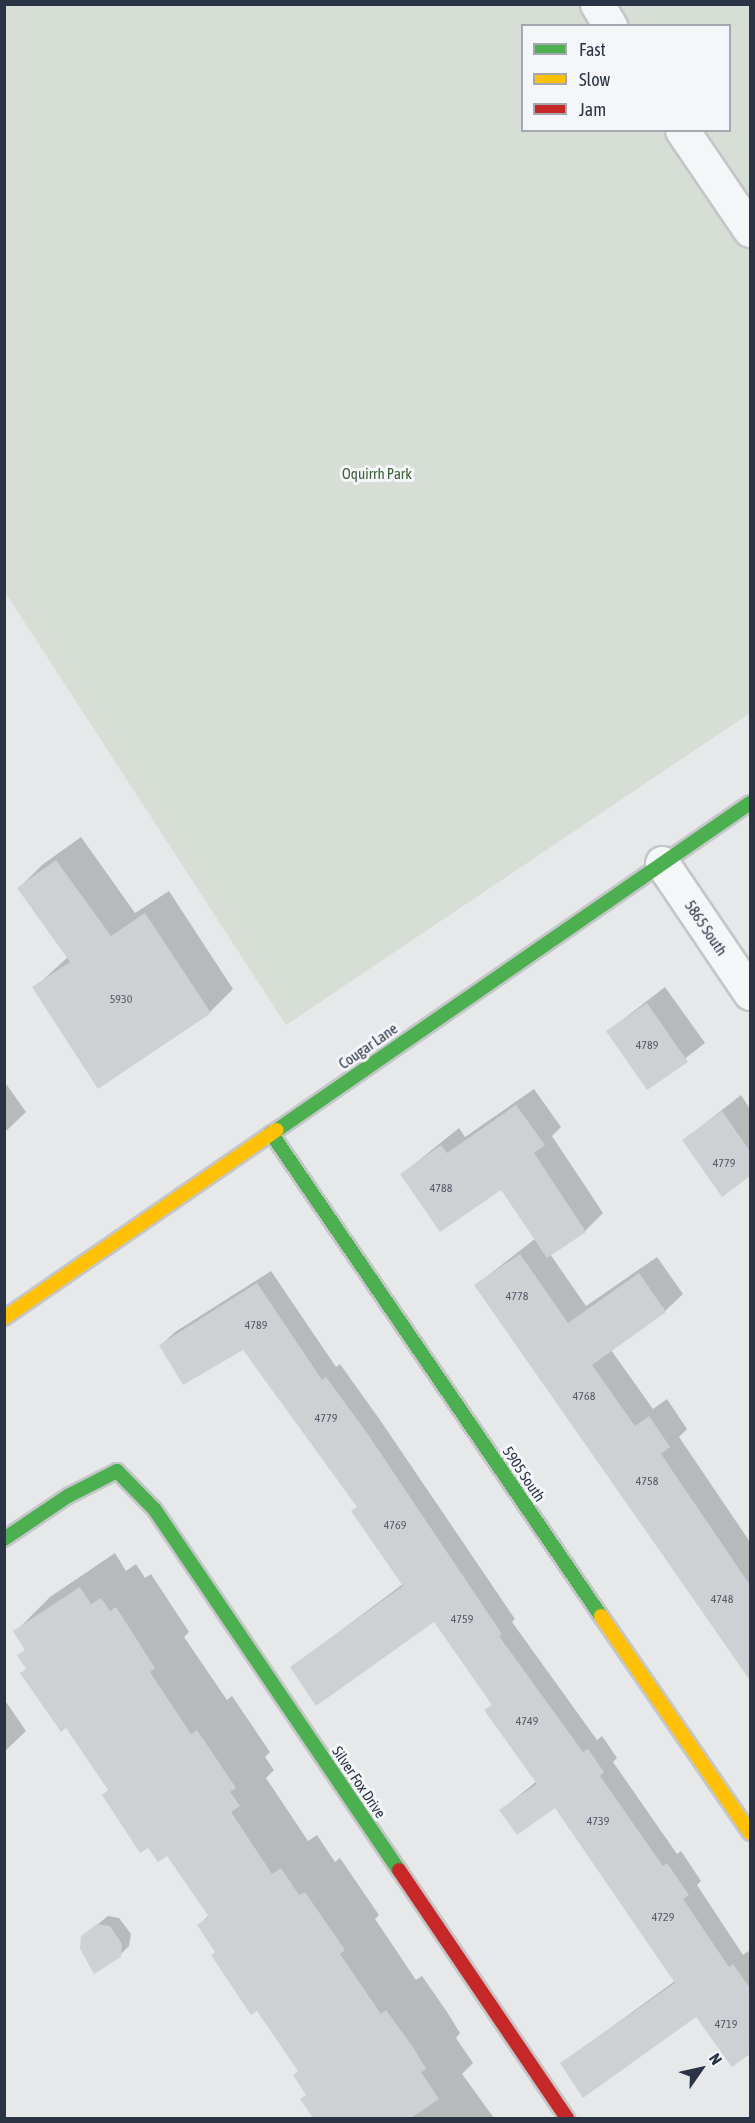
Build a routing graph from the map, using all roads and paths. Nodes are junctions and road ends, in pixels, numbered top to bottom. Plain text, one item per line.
1 (597, 4) edge
2 (609, 24) edge
3 (683, 132) edge
4 (750, 230) edge
5 (750, 803) edge
6 (662, 863) junction
7 (750, 993) edge
8 (272, 1133) junction
9 (4, 1318) edge
10 (4, 1539) edge
11 (750, 1833) edge
12 (567, 2118) edge

1 - 2 street
3 - 4 street
5 - 6 street, Cougar Lane
6 - 7 street, 5865 South
6 - 8 street, Cougar Lane
8 - 9 street, Cougar Lane
8 - 11 street, 5905 South
10 - 12 street, Silver Fox Drive

